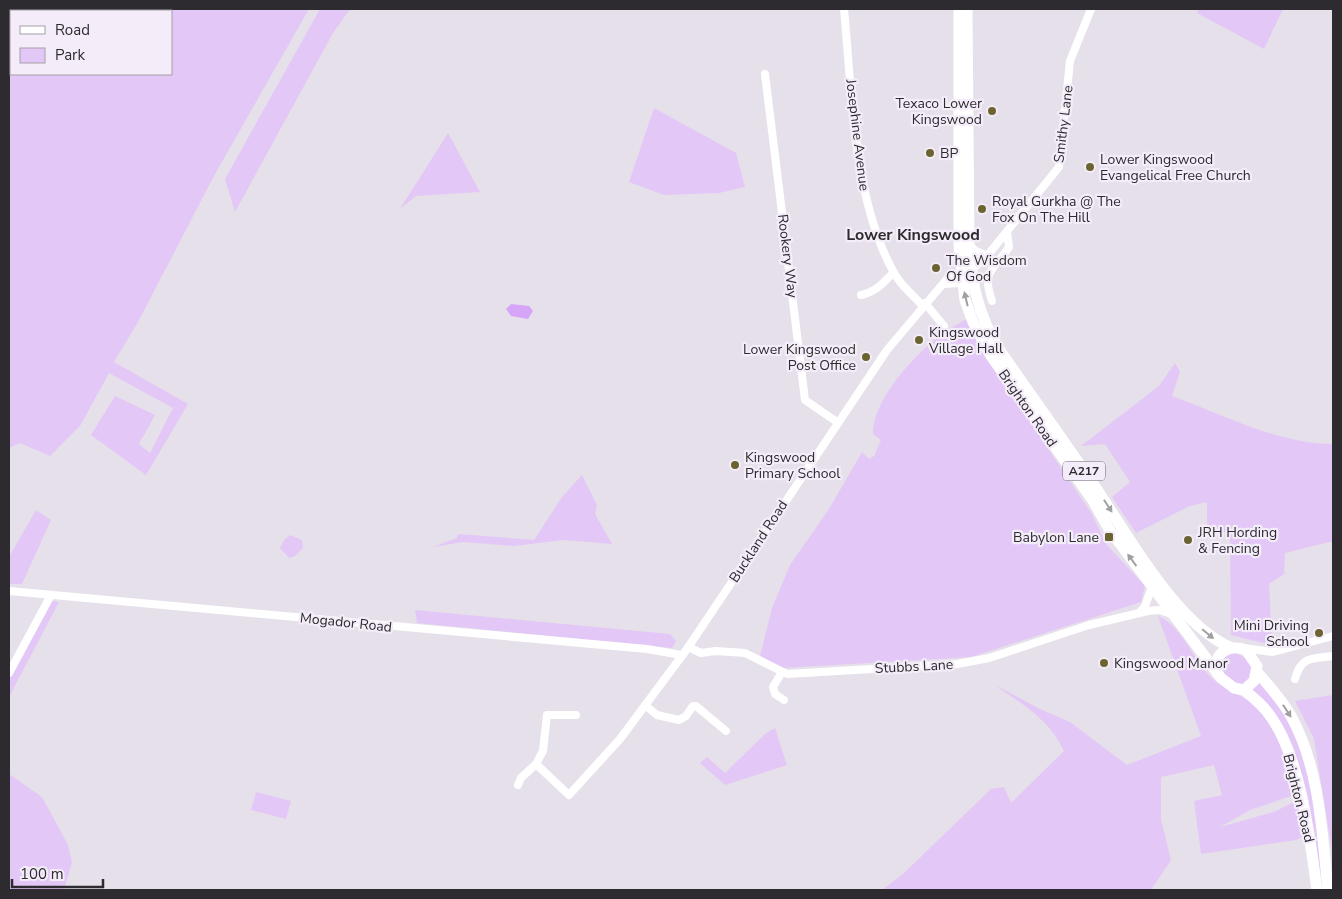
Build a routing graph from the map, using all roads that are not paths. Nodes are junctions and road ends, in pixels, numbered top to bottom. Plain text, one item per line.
1 (844, 9) edge
2 (959, 9) edge
3 (967, 9) edge
4 (1091, 9) edge
5 (765, 74) dead end
6 (1007, 232) junction
7 (968, 245) junction
8 (988, 256) junction
9 (893, 273) junction
10 (966, 273) junction
11 (861, 294) dead end
12 (992, 301) dead end
13 (924, 304) junction
14 (944, 326) dead end
15 (837, 422) junction
16 (1152, 587) junction
17 (9, 591) edge
18 (51, 595) junction
19 (1139, 613) junction
20 (1171, 614) junction
21 (1333, 636) edge
22 (1333, 646) edge
23 (688, 647) junction
24 (1235, 648) junction
25 (1265, 652) junction
26 (682, 655) junction
27 (1333, 656) edge
28 (1257, 669) junction
29 (782, 672) junction
30 (9, 673) edge
31 (1218, 674) junction
32 (1295, 679) dead end
33 (1244, 690) junction
34 (784, 700) dead end
35 (645, 705) junction
36 (576, 715) dead end
37 (726, 730) dead end
38 (536, 764) junction
39 (518, 785) dead end
40 (1317, 890) edge
41 (1328, 890) edge

1 - 9 street, Josephine Avenue
2 - 10 highway, Brighton Road / A217
3 - 7 highway, Brighton Road / A217
4 - 6 street, Smithy Lane
5 - 15 street, Rookery Way
6 - 8 street, Smithy Lane
6 - 12 street
7 - 8 street
7 - 10 highway, Brighton Road / A217
8 - 10 street, Smithy Lane
9 - 11 street
9 - 13 street, Josephine Avenue
10 - 13 street, Buckland Road
16 -> 10 highway, Brighton Road / A217
10 -> 24 highway, Brighton Road / A217
13 - 14 street, Josephine Avenue
13 - 15 street, Buckland Road
15 - 23 street, Buckland Road
16 - 19 street
16 - 20 highway, Brighton Road / A217
17 - 18 street, Mogador Road
18 - 26 street, Mogador Road
18 - 30 street
19 - 20 street, Stubbs Lane
19 - 29 street, Stubbs Lane
20 - 31 highway, Brighton Road / A217
21 - 22 street
21 - 25 street
23 - 26 street, Buckland Road
23 - 29 street, Stubbs Lane
24 - 25 street
24 - 28 highway, A217
24 - 31 highway
25 - 28 street
26 - 35 street, Buckland Road
27 - 32 street
28 - 33 highway
28 -> 41 highway, Brighton Road / A217
29 - 34 street
31 - 33 highway, A217
33 - 40 highway, Brighton Road / A217
35 - 37 street
35 - 38 street, Buckland Road
36 - 38 street
38 - 39 street

